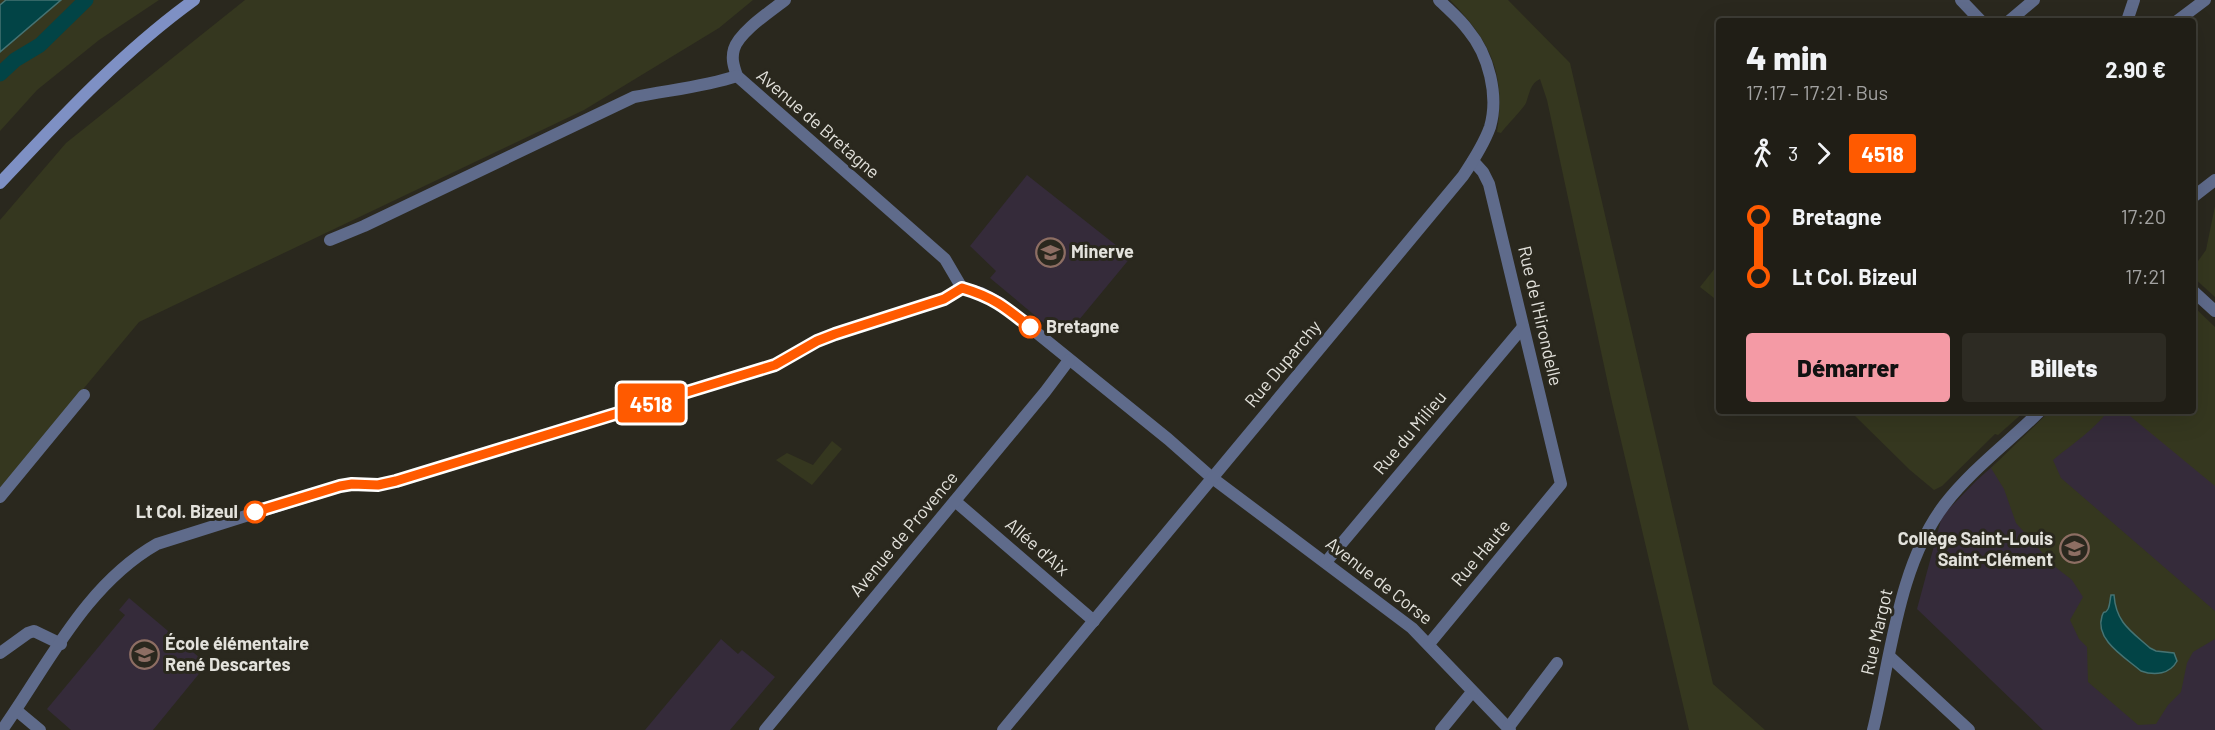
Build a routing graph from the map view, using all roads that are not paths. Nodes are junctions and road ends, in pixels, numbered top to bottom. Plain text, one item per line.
1 (194, 0) edge
2 (785, 0) edge
3 (1439, 0) edge
4 (1961, 0) edge
5 (2034, 0) edge
6 (2134, 0) edge
7 (2205, 0) edge
8 (1978, 18) edge
9 (2013, 18) edge
10 (2128, 18) edge
11 (2181, 18) edge
12 (737, 76) junction
13 (1473, 161) junction
14 (2215, 180) edge
15 (0, 183) edge
16 (2196, 195) edge
17 (330, 240) dead end
18 (962, 288) junction
19 (2196, 294) edge
20 (2215, 311) edge
21 (1523, 327) junction
22 (1069, 360) junction
23 (84, 395) dead end
24 (2037, 414) edge
25 (1211, 477) junction
26 (1561, 484) joint
27 (0, 497) edge
28 (955, 501) junction
29 (1326, 562) junction
30 (1094, 621) junction
31 (61, 644) junction
32 (1428, 644) junction
33 (0, 653) edge
34 (1890, 657) junction
35 (1557, 663) dead end
36 (1472, 692) junction
37 (16, 710) junction
38 (771, 728) edge
39 (1509, 729) edge
40 (2, 730) edge
41 (40, 730) edge
42 (1003, 730) edge
43 (1440, 730) edge
44 (1873, 730) edge
45 (1969, 730) edge

1 - 15 main road
2 - 12 street
3 - 13 street, Rue Duparchy
4 - 8 street
5 - 9 street
6 - 10 street
7 - 11 street
12 - 17 street, Avenue de Bretagne
12 - 18 street, Avenue de Bretagne
13 - 21 street, Rue de l'Hirondelle
13 - 25 street, Rue Duparchy
14 - 16 street
18 - 22 street
18 - 31 street
19 - 20 street
21 - 26 street, Rue de l'Hirondelle
21 - 29 street, Rue du Milieu
22 - 25 street
22 - 28 street, Avenue de Provence
23 - 27 street
24 - 34 street, Rue Margot
25 - 29 street, Avenue de Corse
25 - 30 street, Rue Duparchy
26 - 32 street, Rue Haute
28 - 30 street, Allée d'Aix
28 - 38 street, Avenue de Provence
29 - 32 street, Avenue de Corse
30 - 42 street, Rue Duparchy
31 - 33 street
31 - 37 street
32 - 36 street, Avenue de Corse
34 - 44 street, Rue Margot
34 - 45 street
35 - 39 street
36 - 39 street, Avenue de Corse
36 - 43 street
37 - 40 street
37 - 41 street

